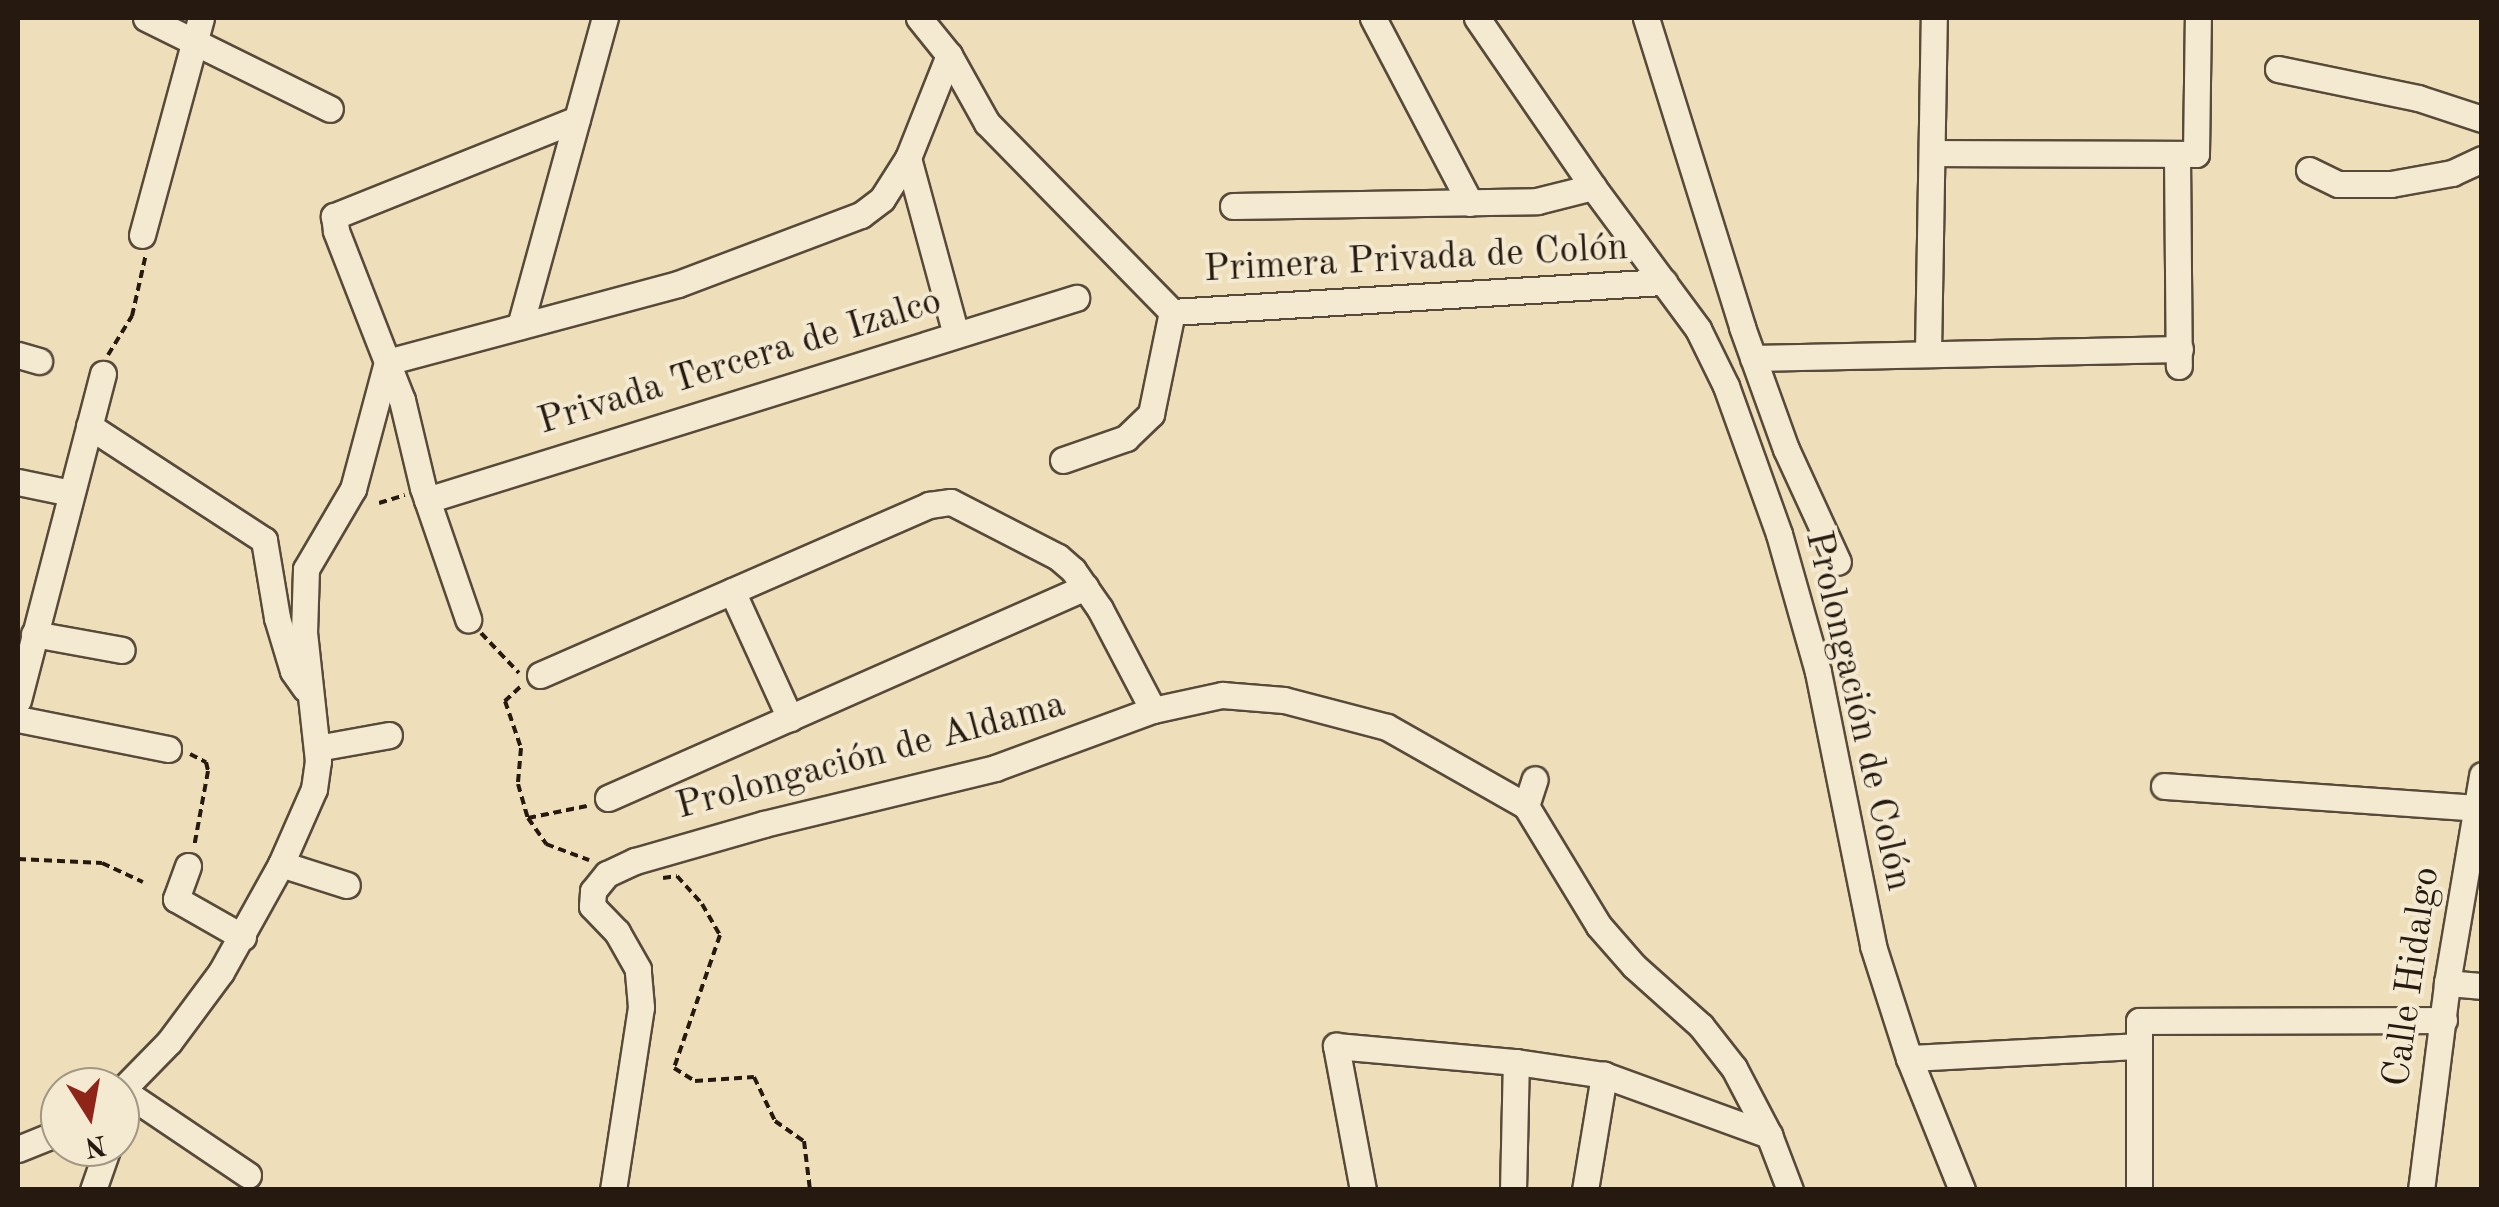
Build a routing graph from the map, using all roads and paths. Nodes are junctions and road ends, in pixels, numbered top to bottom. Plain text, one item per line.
1 (146, 18) edge
2 (605, 18) edge
3 (918, 18) edge
4 (1373, 18) edge
5 (1478, 18) edge
6 (1646, 18) edge
7 (1934, 18) edge
8 (2198, 18) edge
9 (198, 29) edge
10 (949, 55) junction
11 (2278, 69) dead end
12 (330, 108) dead end
13 (577, 119) junction
14 (2482, 119) edge
15 (1932, 153) junction
16 (2186, 155) junction
17 (908, 158) junction
18 (2482, 159) edge
19 (2309, 170) dead end
20 (1593, 187) junction
21 (1470, 204) junction
22 (1233, 206) dead end
23 (142, 236) joint
24 (1664, 282) junction
25 (1076, 298) dead end
26 (1172, 312) junction
27 (520, 326) junction
28 (956, 335) junction
29 (1928, 352) junction
30 (1753, 358) junction
31 (107, 362) joint
32 (388, 362) junction
33 (89, 426) junction
34 (1064, 460) dead end
35 (18, 482) edge
36 (71, 494) junction
37 (393, 497) dead end
38 (427, 500) junction
39 (379, 503) dead end
40 (1838, 562) dead end
41 (1086, 587) junction
42 (732, 591) junction
43 (468, 619) joint
44 (34, 634) junction
45 (122, 650) dead end
46 (540, 675) dead end
47 (311, 696) junction
48 (18, 700) edge
49 (1153, 710) junction
50 (790, 718) junction
51 (18, 719) edge
52 (389, 735) dead end
53 (317, 748) junction
54 (168, 749) joint
55 (2482, 775) edge
56 (1536, 779) dead end
57 (2164, 786) dead end
58 (608, 798) joint
59 (1526, 806) junction
60 (2475, 808) junction
61 (528, 818) junction
62 (18, 859) edge
63 (281, 864) junction
64 (188, 866) joint
65 (621, 866) junction
66 (660, 878) dead end
67 (142, 882) dead end
68 (346, 885) dead end
69 (244, 937) junction
70 (2447, 982) junction
71 (2482, 986) edge
72 (2444, 1020) junction
73 (2138, 1033) junction
74 (1909, 1058) junction
75 (1516, 1062) junction
76 (140, 1072) edge
77 (1604, 1075) junction
78 (140, 1104) edge
79 (1769, 1135) junction
80 (248, 1175) dead end
81 (613, 1190) edge
82 (810, 1190) edge
83 (1363, 1190) edge
84 (1513, 1190) edge
85 (1585, 1190) edge
86 (1790, 1190) edge
87 (1962, 1190) edge
88 (2138, 1190) edge
89 (2421, 1190) edge

1 - 9 street
2 - 13 street
3 - 10 street
4 - 21 street
5 - 20 street, Prolongación de Colón
6 - 30 street
7 - 15 street
8 - 16 street
9 - 12 street
9 - 23 street
10 - 17 street
10 - 26 street
11 - 14 street
13 - 27 street
13 - 32 street
15 - 16 street
15 - 29 street
16 - 29 street
17 - 27 street
17 - 28 street
18 - 19 street
20 - 21 street, Primera Privada de Colón
20 - 24 street, Prolongación de Colón
21 - 22 street, Primera Privada de Colón
23 - 31 path
24 - 26 street, Primera Privada de Colón
24 - 74 street, Prolongación de Colón
25 - 28 street, Privada Tercera de Izalco
26 - 34 street
27 - 32 street
28 - 38 street, Privada Tercera de Izalco
29 - 30 street
30 - 40 street
31 - 33 street
32 - 38 street
32 - 47 street
33 - 36 street
33 - 47 street
35 - 36 street
36 - 44 street
37 - 39 path
38 - 43 street
41 - 42 street
41 - 49 street
41 - 50 street
42 - 46 street
42 - 50 street
43 - 61 path
44 - 45 street
44 - 48 street
47 - 53 street
49 - 59 street, Prolongación de Aldama
49 - 65 street, Prolongación de Aldama
50 - 58 street
51 - 54 street
52 - 53 street
53 - 63 street
54 - 64 path
55 - 60 street, Calle Hidalgo
56 - 59 street
57 - 60 street
58 - 61 path
59 - 79 street, Prolongación de Aldama
60 - 70 street, Calle Hidalgo
61 - 65 path
62 - 67 path
63 - 68 street
63 - 69 street
64 - 69 street
65 - 81 street
66 - 82 path
69 - 76 street
70 - 71 street
70 - 72 street, Calle Hidalgo
72 - 73 street
72 - 89 street, Calle Hidalgo
73 - 74 street
73 - 88 street
74 - 87 street, Prolongación de Colón
75 - 77 street
75 - 83 street
75 - 84 street
77 - 79 street
77 - 85 street
78 - 80 street
79 - 86 street, Prolongación de Aldama

